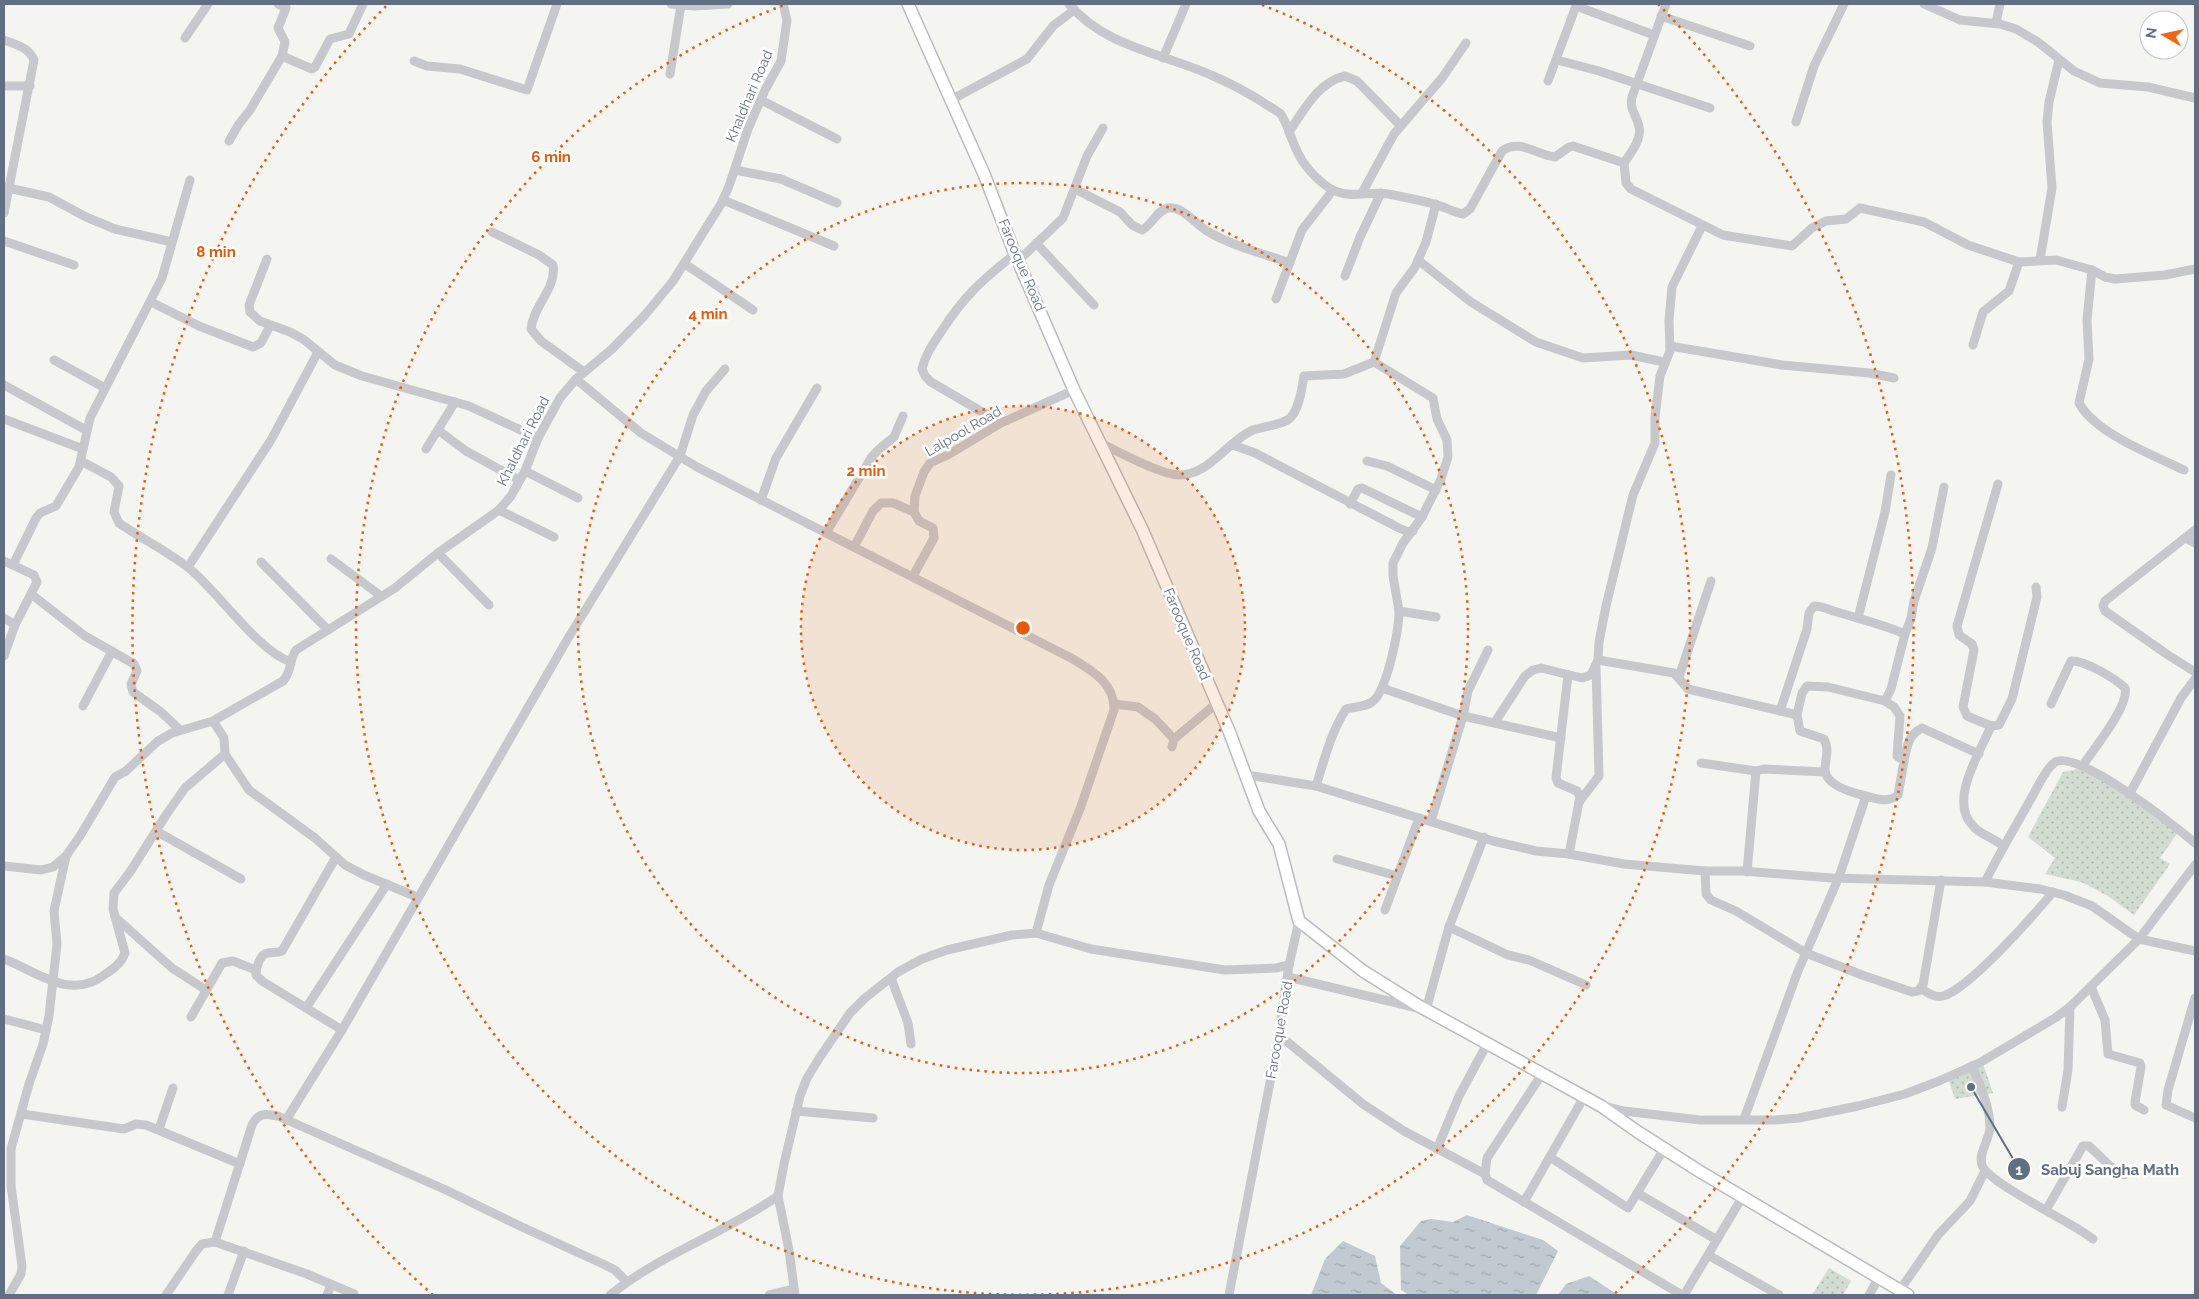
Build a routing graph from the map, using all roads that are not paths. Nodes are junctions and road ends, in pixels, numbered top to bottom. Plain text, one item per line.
1 (208, 4) edge
2 (278, 4) edge
3 (363, 4) edge
4 (557, 4) edge
5 (676, 4) edge
6 (728, 4) edge
7 (782, 4) edge
8 (908, 4) edge
9 (1186, 4) edge
10 (1666, 4) edge
11 (1844, 4) edge
12 (1924, 4) edge
13 (2000, 4) edge
14 (1576, 5) edge
15 (1071, 7) edge
16 (1661, 16) junction
17 (1996, 23) junction
18 (1654, 35) junction
19 (185, 38) dead end
20 (4, 40) edge
21 (1466, 43) dead end
22 (1750, 46) dead end
23 (282, 56) junction
24 (1163, 58) junction
25 (1557, 60) junction
26 (2059, 60) junction
27 (414, 62) dead end
28 (670, 74) dead end
29 (1548, 81) dead end
30 (1636, 84) junction
31 (4, 86) edge
32 (30, 86) junction
33 (2195, 98) edge
34 (761, 100) junction
35 (950, 100) junction
36 (1710, 108) dead end
37 (1796, 122) dead end
38 (1400, 124) junction
39 (1103, 128) dead end
40 (1289, 132) junction
41 (837, 138) dead end
42 (229, 141) dead end
43 (1624, 162) junction
44 (735, 170) junction
45 (190, 180) dead end
46 (6, 187) edge
47 (1075, 189) junction
48 (1333, 190) junction
49 (1362, 193) junction
50 (1381, 193) junction
51 (723, 200) junction
52 (837, 203) dead end
53 (1436, 204) junction
54 (4, 213) edge
55 (1702, 226) junction
56 (492, 232) dead end
57 (4, 241) edge
58 (172, 242) junction
59 (1036, 243) junction
60 (834, 246) dead end
61 (1017, 257) junction
62 (267, 259) dead end
63 (1418, 260) junction
64 (2040, 260) junction
65 (2019, 262) junction
66 (1290, 263) junction
67 (685, 264) junction
68 (74, 265) dead end
69 (2195, 269) edge
70 (2092, 270) junction
71 (1345, 276) dead end
72 (1276, 300) dead end
73 (151, 302) junction
74 (1094, 305) dead end
75 (754, 310) dead end
76 (270, 326) junction
77 (1973, 345) dead end
78 (1670, 346) junction
79 (318, 352) junction
80 (54, 360) dead end
81 (1374, 362) junction
82 (1664, 362) junction
83 (725, 369) dead end
84 (584, 372) junction
85 (1894, 378) dead end
86 (576, 379) junction
87 (4, 385) edge
88 (105, 388) junction
89 (817, 388) dead end
90 (1074, 390) junction
91 (455, 402) junction
92 (903, 416) dead end
93 (4, 419) edge
94 (1002, 423) junction
95 (86, 430) junction
96 (438, 430) junction
97 (538, 438) junction
98 (1098, 442) junction
99 (1233, 445) junction
100 (83, 449) junction
101 (426, 449) dead end
102 (680, 456) junction
103 (1367, 461) dead end
104 (81, 462) junction
105 (2184, 470) dead end
106 (525, 471) junction
107 (1891, 475) dead end
108 (519, 480) junction
109 (1998, 484) dead end
110 (1944, 487) dead end
111 (1436, 490) junction
112 (578, 498) dead end
113 (760, 500) junction
114 (1350, 504) junction
115 (499, 510) junction
116 (914, 512) junction
117 (1422, 517) junction
118 (2195, 530) edge
119 (1413, 531) junction
120 (826, 533) junction
121 (554, 538) dead end
122 (2185, 538) junction
123 (2195, 543) edge
124 (854, 547) junction
125 (438, 553) junction
126 (331, 559) dead end
127 (4, 561) edge
128 (261, 562) dead end
129 (13, 565) junction
130 (188, 567) junction
131 (913, 576) junction
132 (1711, 581) dead end
133 (2036, 587) dead end
134 (32, 594) junction
135 (381, 596) junction
136 (489, 605) dead end
137 (1399, 611) junction
138 (1436, 617) dead end
139 (4, 618) edge
140 (1858, 618) junction
141 (15, 625) junction
142 (328, 630) junction
143 (1905, 634) junction
144 (1488, 650) dead end
145 (112, 651) junction
146 (4, 656) edge
147 (291, 662) junction
148 (1597, 662) junction
149 (2195, 672) edge
150 (1568, 675) junction
151 (1679, 677) junction
152 (2194, 685) edge
153 (1382, 688) junction
154 (1885, 701) junction
155 (1217, 703) junction
156 (1114, 704) junction
157 (2051, 704) dead end
158 (83, 706) dead end
159 (1780, 711) junction
160 (1463, 716) junction
161 (1797, 716) junction
162 (213, 721) junction
163 (1494, 722) junction
164 (1991, 726) junction
165 (180, 730) junction
166 (1561, 738) junction
167 (225, 754) junction
168 (1979, 754) junction
169 (1904, 761) junction
170 (1701, 763) dead end
171 (2083, 765) junction
172 (1756, 771) junction
173 (1825, 772) junction
174 (1247, 775) junction
175 (1316, 786) junction
176 (2129, 795) junction
177 (1866, 796) junction
178 (1579, 802) junction
179 (1419, 818) junction
180 (1431, 821) junction
181 (156, 831) junction
182 (1484, 838) junction
183 (2195, 843) edge
184 (2003, 846) junction
185 (1569, 854) junction
186 (66, 856) junction
187 (336, 857) junction
188 (1337, 859) dead end
189 (2195, 865) edge
190 (4, 866) edge
191 (1705, 871) junction
192 (1747, 872) junction
193 (1397, 876) junction
194 (1839, 878) junction
195 (241, 879) dead end
196 (1941, 880) junction
197 (1985, 882) junction
198 (387, 884) junction
199 (2053, 892) junction
200 (417, 898) junction
201 (1385, 910) dead end
202 (114, 916) junction
203 (1299, 921) junction
204 (1449, 927) junction
205 (1036, 933) junction
206 (2139, 939) junction
207 (2195, 951) edge
208 (1806, 953) junction
209 (4, 959) edge
210 (1289, 965) junction
211 (256, 970) junction
212 (1288, 977) junction
213 (891, 978) junction
214 (53, 982) junction
215 (1586, 985) dead end
216 (2091, 987) junction
217 (1921, 989) junction
218 (206, 990) junction
219 (2195, 998) edge
220 (2070, 1007) junction
221 (306, 1008) junction
222 (1426, 1010) junction
223 (191, 1017) dead end
224 (4, 1019) edge
225 (46, 1030) junction
226 (342, 1030) junction
227 (1279, 1035) junction
228 (911, 1044) dead end
229 (1487, 1044) junction
230 (1972, 1066) junction
231 (1542, 1074) junction
232 (173, 1088) dead end
233 (1584, 1097) junction
234 (1601, 1106) junction
235 (2062, 1107) dead end
236 (2144, 1110) dead end
237 (796, 1111) junction
238 (22, 1114) junction
239 (873, 1118) dead end
240 (2195, 1118) edge
241 (286, 1120) junction
242 (1744, 1120) junction
243 (159, 1129) junction
244 (7, 1148) edge
245 (1437, 1148) junction
246 (1664, 1149) junction
247 (1550, 1157) junction
248 (240, 1164) junction
249 (1985, 1171) junction
250 (1485, 1174) junction
251 (2124, 1175) dead end
252 (1637, 1193) junction
253 (778, 1196) junction
254 (1743, 1196) junction
255 (1524, 1202) junction
256 (2046, 1210) junction
257 (2093, 1239) dead end
258 (1717, 1240) junction
259 (215, 1242) junction
260 (244, 1251) junction
261 (1708, 1255) junction
262 (1878, 1278) junction
263 (627, 1282) junction
264 (332, 1284) junction
265 (795, 1292) edge
266 (1904, 1293) edge
267 (354, 1294) edge
268 (10, 1295) edge
269 (166, 1295) edge
270 (228, 1295) edge
271 (327, 1295) edge
272 (610, 1295) edge
273 (769, 1295) edge
274 (1229, 1295) edge
275 (1683, 1295) edge
276 (1779, 1295) edge
277 (1870, 1295) edge

1 - 19 street
2 - 23 street
3 - 23 street
4 - 27 street
5 - 6 street
5 - 28 street
7 - 34 street, Khaldhari Road
8 - 35 main road, Farooque Road
9 - 24 street
10 - 16 street
11 - 37 street
12 - 17 street
13 - 17 street
14 - 18 street
14 - 25 street
15 - 24 street
15 - 35 street
16 - 18 street
16 - 22 street
17 - 26 street
18 - 30 street
20 - 32 street
21 - 38 street
23 - 42 street
24 - 40 street
25 - 29 street
25 - 30 street
26 - 33 street
26 - 64 street
30 - 36 street
30 - 43 street
31 - 32 street
32 - 46 street
34 - 41 street
34 - 44 street, Khaldhari Road
35 - 61 main road, Farooque Road
38 - 40 street
38 - 49 street
39 - 47 street
40 - 48 street
43 - 53 street
43 - 55 street
44 - 51 street, Khaldhari Road
44 - 52 street
45 - 58 street
46 - 54 street
46 - 58 street
47 - 59 street
47 - 66 street
48 - 49 street
48 - 66 street
49 - 50 street
50 - 53 street
50 - 71 street
51 - 60 street
51 - 67 street, Khaldhari Road
53 - 63 street
55 - 65 street
55 - 78 street
56 - 84 street
57 - 68 street
58 - 73 street
59 - 61 street
59 - 74 street
61 - 90 main road, Farooque Road
61 - 94 street
62 - 76 street
63 - 81 street
63 - 82 street
64 - 65 street
64 - 70 street
65 - 77 street
66 - 72 street
67 - 75 street
67 - 84 street, Khaldhari Road
69 - 70 street
70 - 105 street
73 - 76 street
73 - 88 street
76 - 79 street
78 - 82 street
78 - 85 street
79 - 91 street
79 - 130 street
80 - 88 street
81 - 99 street
81 - 111 street
82 - 148 street
83 - 102 street
84 - 86 street, Khaldhari Road
86 - 97 street, Khaldhari Road
86 - 102 street
87 - 95 street
88 - 95 street
89 - 113 street
90 - 94 street, Lalpool Road
90 - 98 main road, Farooque Road
91 - 96 street
91 - 97 street
92 - 120 street
93 - 100 street
94 - 116 street, Lalpool Road
95 - 100 street
96 - 101 street
96 - 108 street
97 - 106 street, Khaldhari Road
98 - 99 street
98 - 155 main road, Farooque Road
99 - 114 street
100 - 104 street
102 - 113 street
102 - 200 street
103 - 111 street
104 - 129 street
104 - 130 street
106 - 108 street, Khaldhari Road
106 - 112 street
107 - 140 street
108 - 115 street, Khaldhari Road
109 - 164 street
110 - 143 street
111 - 117 street
113 - 120 street
114 - 117 street
114 - 119 street
115 - 121 street
115 - 125 street, Khaldhari Road
116 - 124 street
116 - 131 street
117 - 119 street
118 - 122 street
119 - 137 street
120 - 124 street
122 - 123 street
122 - 149 street
124 - 131 street
125 - 135 street, Khaldhari Road
125 - 136 street
126 - 135 street
127 - 129 street
128 - 142 street
129 - 134 street
130 - 147 street
131 - 156 street
132 - 151 street
133 - 164 street
134 - 141 street
134 - 145 street
135 - 142 street, Khaldhari Road
137 - 138 street
137 - 153 street
139 - 141 street
140 - 143 street
140 - 159 street
141 - 146 street
142 - 147 street, Khaldhari Road
143 - 154 street
144 - 160 street
145 - 158 street
145 - 165 street
147 - 162 street, Khaldhari Road
148 - 150 street
148 - 151 street
148 - 178 street
150 - 163 street
150 - 166 street
151 - 159 street
152 - 176 street
153 - 160 street
153 - 175 street
154 - 161 street
154 - 169 street
155 - 156 street
155 - 174 main road, Farooque Road
156 - 205 street
157 - 171 street
159 - 161 street
160 - 163 street
160 - 180 street
161 - 173 street
162 - 165 street, Khaldhari Road
162 - 167 street
163 - 166 street
164 - 168 street
165 - 186 street, Khaldhari Road
166 - 178 street
167 - 181 street
167 - 187 street
168 - 169 street
168 - 184 street
169 - 177 street
170 - 172 street
171 - 176 street
171 - 184 street
172 - 173 street
172 - 192 street
173 - 177 street
174 - 175 street
174 - 203 main road, Farooque Road
175 - 179 street
176 - 183 street
177 - 194 street
178 - 185 street
179 - 180 street
179 - 193 street
180 - 182 street
181 - 195 street
181 - 202 street
182 - 185 street
182 - 204 street
184 - 197 street
185 - 191 street
186 - 190 street
186 - 214 street
187 - 198 street
187 - 211 street
188 - 193 street
189 - 206 street
191 - 192 street
191 - 208 street
192 - 194 street
193 - 201 street
194 - 196 street
194 - 208 street
196 - 197 street
196 - 217 street
197 - 199 street
198 - 200 street
198 - 221 street
199 - 206 street
199 - 217 street
200 - 226 street
202 - 214 street
202 - 218 street
203 - 210 street, Farooque Road
203 - 222 main road
204 - 215 street
204 - 222 street
205 - 210 street
205 - 213 street
206 - 207 street
206 - 216 street
208 - 217 street
208 - 242 street
209 - 214 street
210 - 212 street, Farooque Road
211 - 218 street
211 - 221 street
212 - 222 street
212 - 227 street, Farooque Road
213 - 228 street
213 - 237 street
214 - 225 street
216 - 220 street
216 - 236 street
218 - 223 street
219 - 240 street
220 - 230 street
220 - 235 street
221 - 226 street
222 - 229 main road
224 - 225 street
225 - 238 street
226 - 241 street
227 - 245 street
227 - 274 street, Farooque Road
229 - 231 main road
229 - 245 street
230 - 242 street
230 - 249 street
231 - 233 main road
231 - 250 street
232 - 243 street
233 - 234 main road
233 - 247 street
234 - 242 street
234 - 246 main road
237 - 239 street
237 - 253 street
238 - 243 street
238 - 244 street
241 - 248 street
241 - 263 street
243 - 248 street
244 - 268 street
245 - 250 street
246 - 252 street
246 - 254 main road
247 - 252 street
247 - 255 street
248 - 259 street
249 - 256 street
249 - 266 street
250 - 255 street
251 - 256 street
252 - 258 street
253 - 263 street
253 - 265 street
254 - 258 street
254 - 262 main road
255 - 275 street
256 - 257 street
258 - 261 street
259 - 260 street
259 - 269 street
260 - 264 street
260 - 270 street
261 - 275 street
261 - 276 street
262 - 266 main road
262 - 277 street
263 - 272 street
264 - 267 street
264 - 271 street
265 - 273 street

